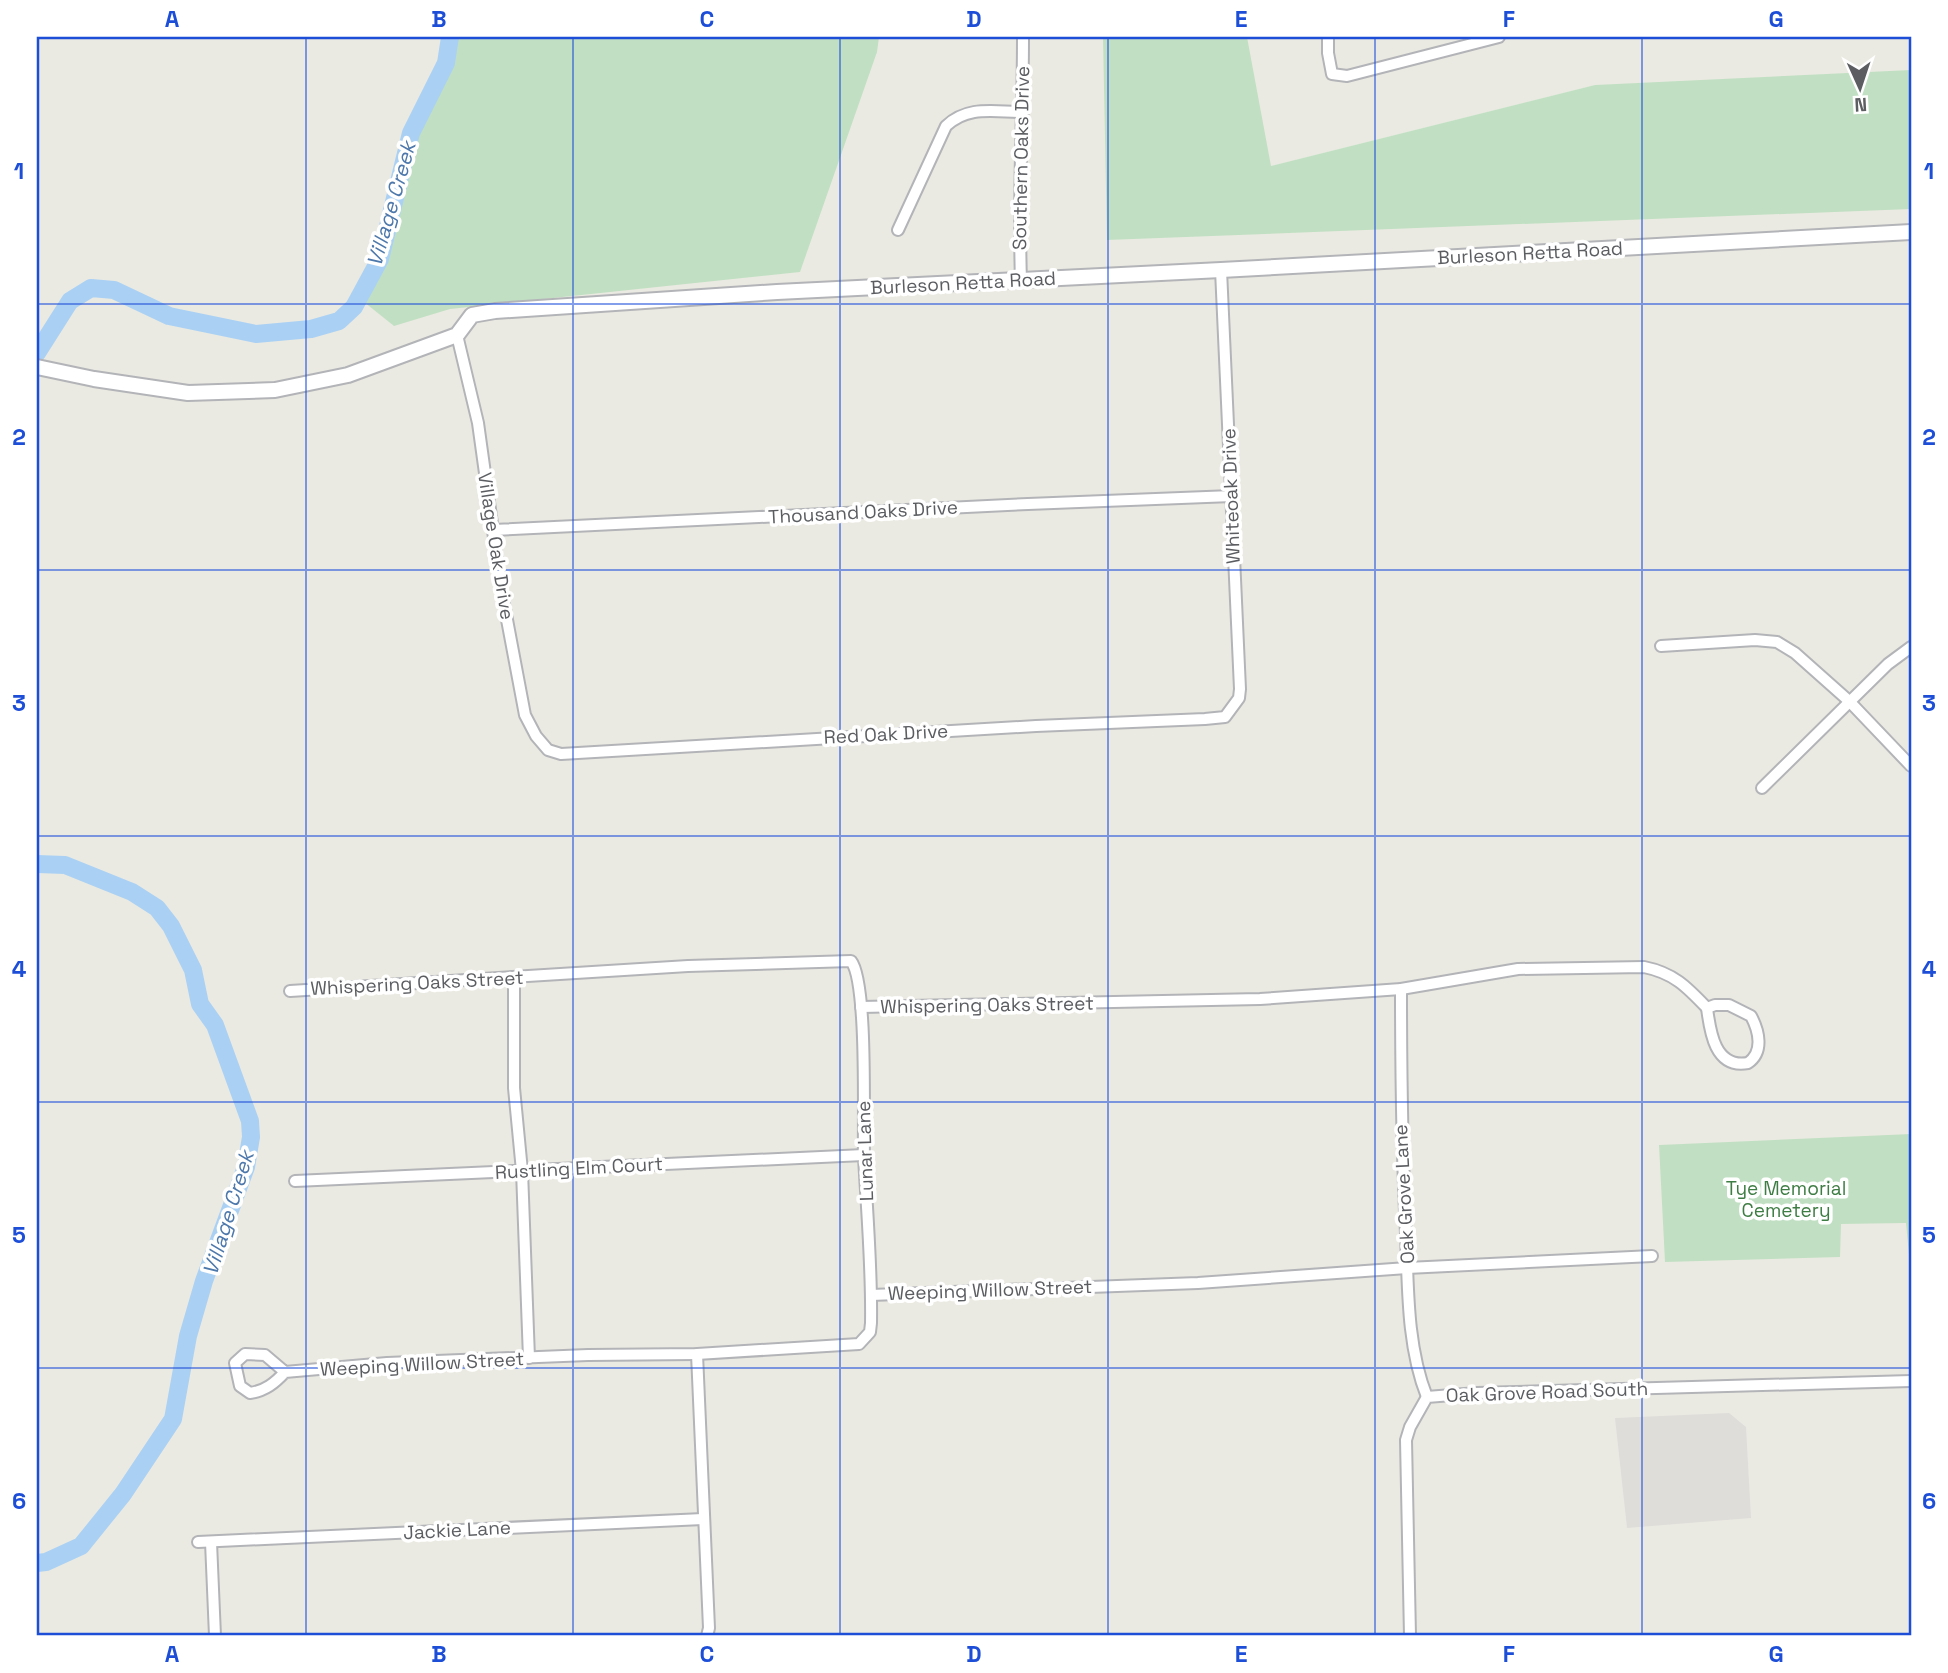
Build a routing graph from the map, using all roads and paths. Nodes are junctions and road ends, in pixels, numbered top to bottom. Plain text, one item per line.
1 (1023, 37) edge
2 (1328, 37) edge
3 (1499, 37) edge
4 (1023, 113) junction
5 (898, 230) dead end
6 (1911, 232) edge
7 (1221, 271) junction
8 (1021, 280) junction
9 (457, 335) junction
10 (37, 367) edge
11 (1232, 496) junction
12 (493, 530) junction
13 (1661, 646) dead end
14 (1911, 647) edge
15 (1849, 701) junction
16 (1224, 717) joint
17 (548, 750) joint
18 (1911, 765) edge
19 (1762, 788) dead end
20 (513, 977) junction
21 (1401, 989) junction
22 (289, 991) dead end
23 (861, 1007) junction
24 (1707, 1008) junction
25 (864, 1155) junction
26 (522, 1171) junction
27 (295, 1181) dead end
28 (1652, 1256) dead end
29 (1407, 1268) junction
30 (872, 1295) junction
31 (698, 1354) junction
32 (528, 1358) junction
33 (285, 1372) junction
34 (1911, 1381) edge
35 (1427, 1397) junction
36 (704, 1519) junction
37 (198, 1542) dead end
38 (211, 1542) junction
39 (215, 1636) edge
40 (707, 1636) edge
41 (1410, 1636) edge

1 - 4 street, Southern Oaks Drive
2 - 3 street
4 - 5 street
4 - 8 street, Southern Oaks Drive
6 - 7 street, Burleson Retta Road
7 - 8 street, Burleson Retta Road
7 - 11 street, Whiteoak Drive
8 - 9 street, Burleson Retta Road
9 - 10 street, Burleson Retta Road
9 - 12 street, Village Oak Drive
11 - 12 street, Thousand Oaks Drive
11 - 16 street, Whiteoak Drive
12 - 17 street, Village Oak Drive
13 - 15 street
14 - 15 street
15 - 18 street
15 - 19 street
16 - 17 street, Red Oak Drive
20 - 22 street, Whispering Oaks Street
20 - 23 street, Whispering Oaks Street
20 - 26 street
21 - 23 street, Whispering Oaks Street
21 - 24 street, Whispering Oaks Street
21 - 29 street, Oak Grove Lane
23 - 25 street, Lunar Lane
24 - 24 street
25 - 26 street, Rustling Elm Court
25 - 30 street, Lunar Lane
26 - 27 street, Rustling Elm Court
26 - 32 street
28 - 29 street, Weeping Willow Street
29 - 30 street, Weeping Willow Street
29 - 35 street, Oak Grove Lane
30 - 31 street, Weeping Willow Street
31 - 32 street, Weeping Willow Street
31 - 36 street
32 - 33 street, Weeping Willow Street
33 - 33 street
34 - 35 street, Oak Grove Road South
35 - 41 street, Oak Grove Road South
36 - 38 street, Jackie Lane
36 - 40 street
37 - 38 street, Jackie Lane
38 - 39 street

